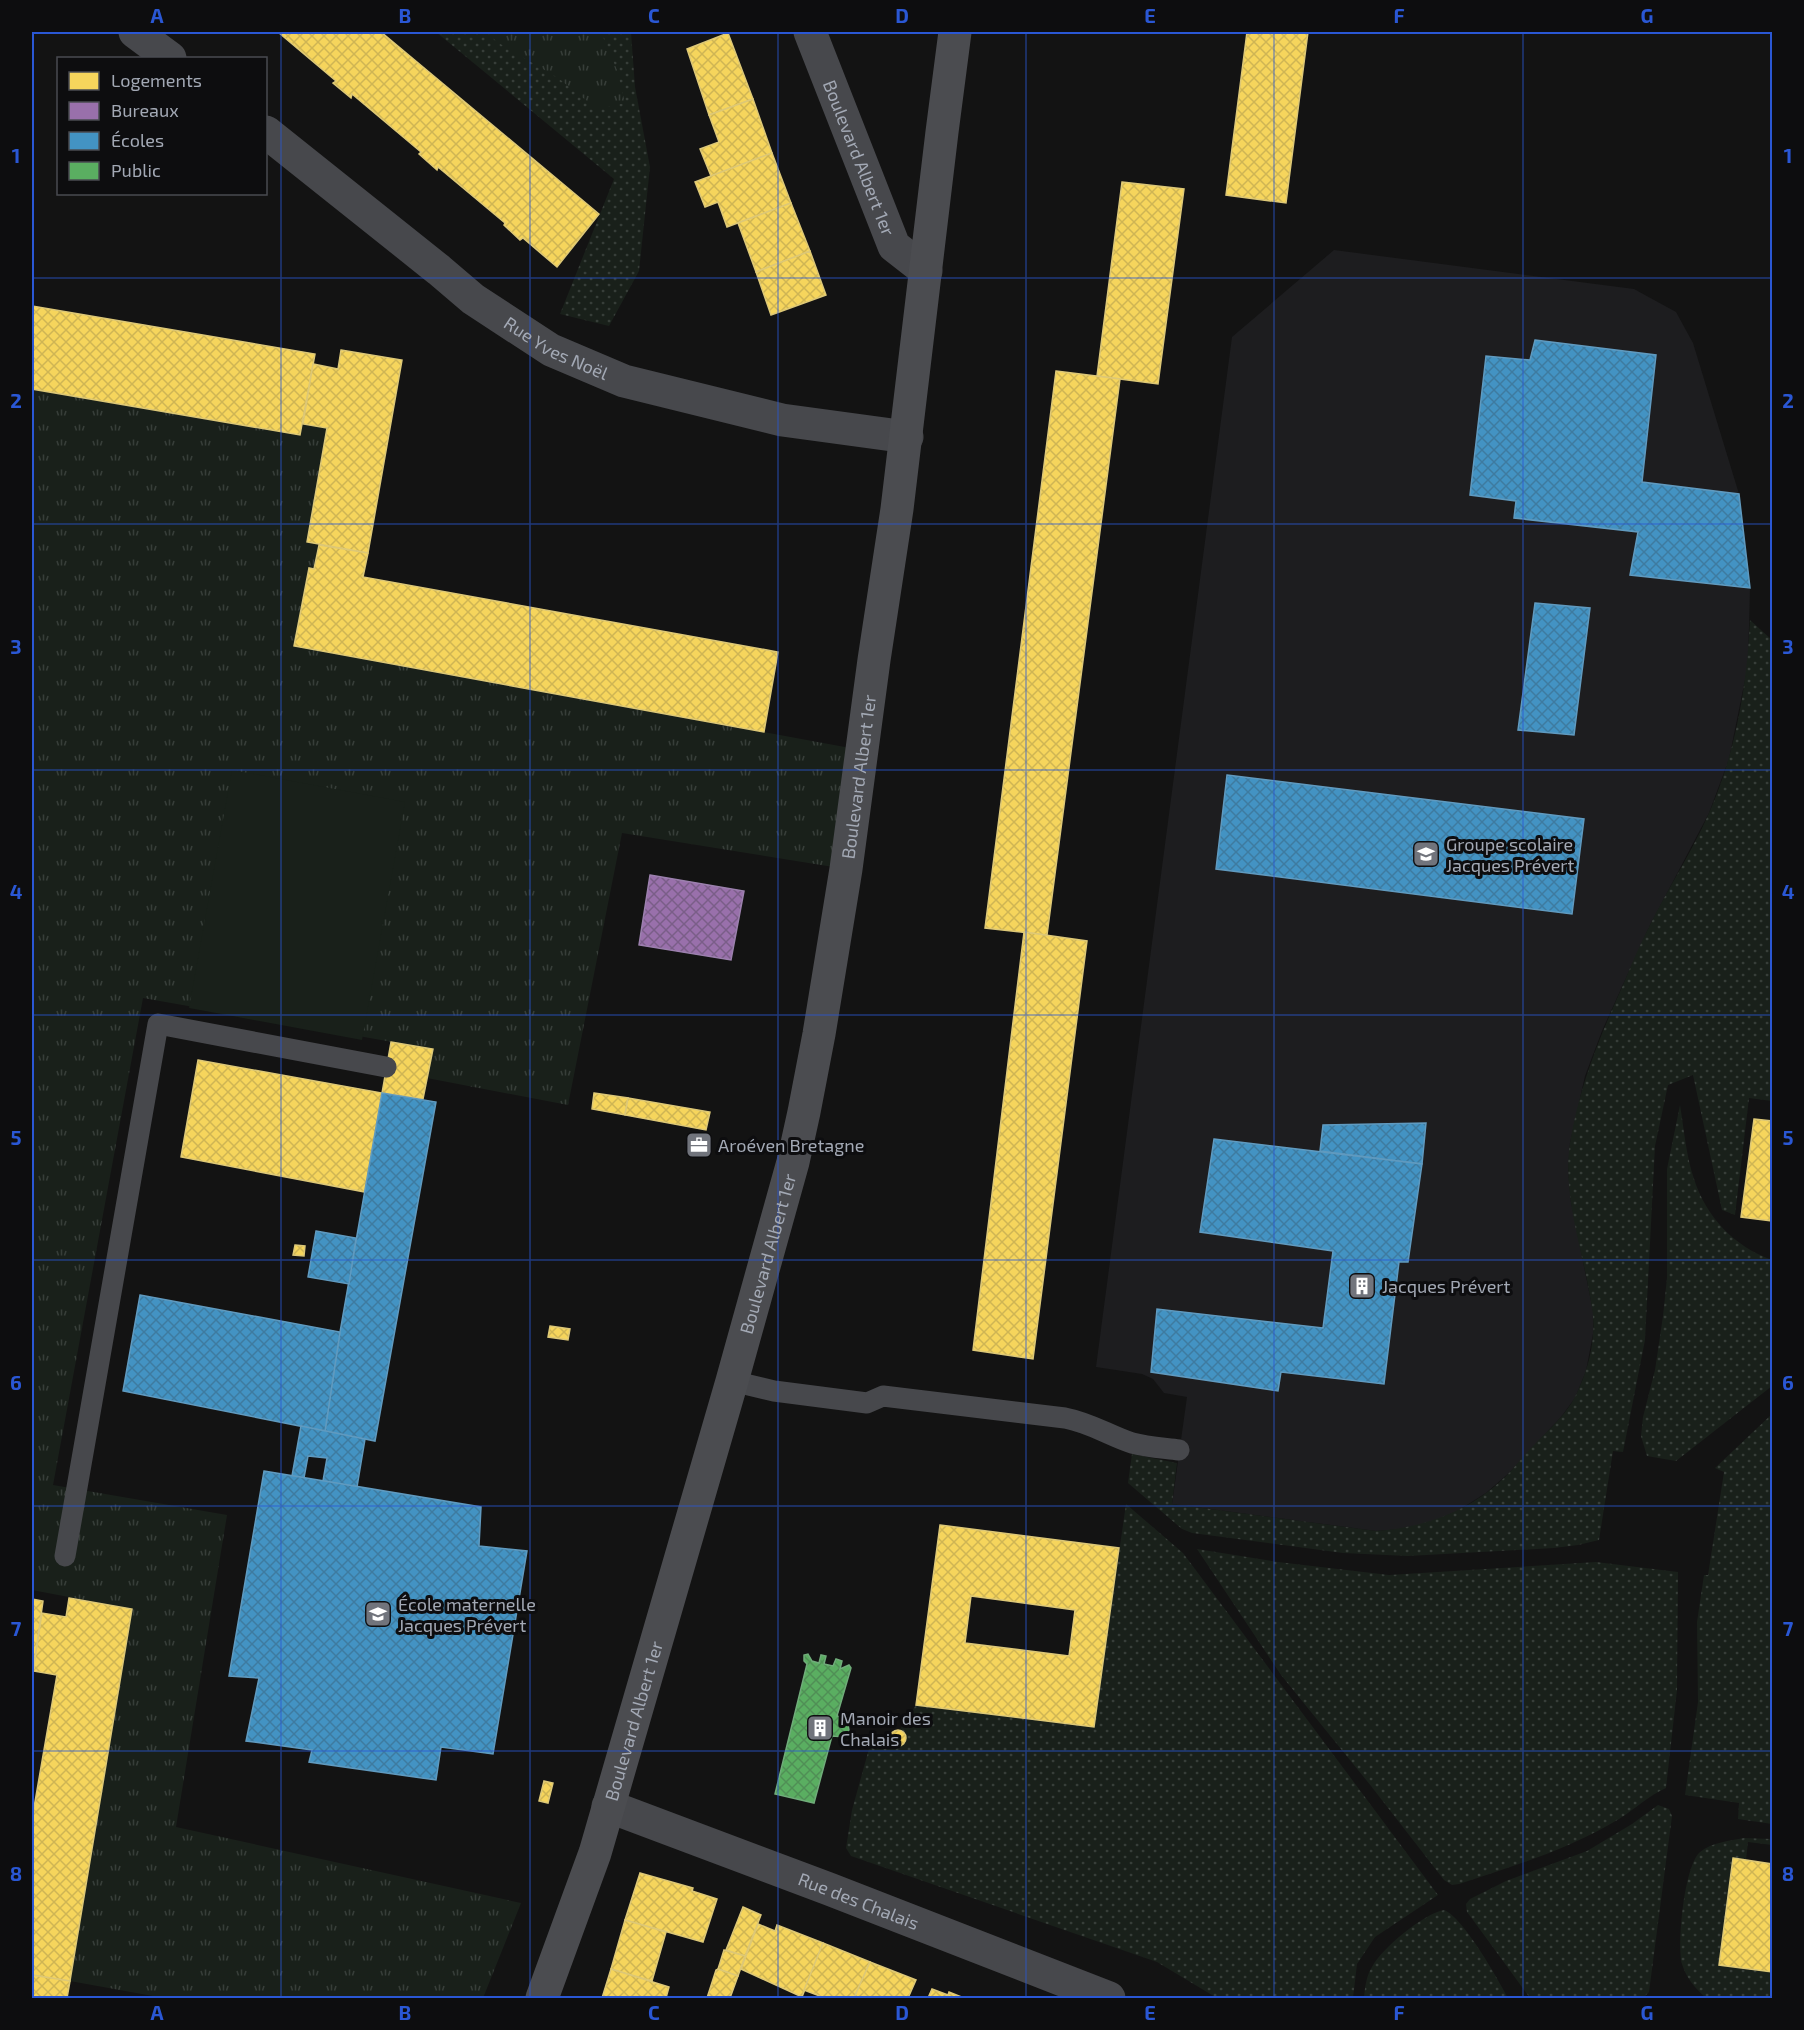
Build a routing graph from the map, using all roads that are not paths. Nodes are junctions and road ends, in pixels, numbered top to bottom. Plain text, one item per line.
1 (135, 32) edge
2 (810, 32) edge
3 (955, 32) edge
4 (169, 57) edge
5 (267, 133) edge
6 (926, 271) junction
7 (907, 437) junction
8 (386, 1066) dead end
9 (732, 1381) junction
10 (1179, 1450) dead end
11 (65, 1556) dead end
12 (608, 1806) junction
13 (542, 1998) edge
14 (1109, 1998) edge

1 - 4 street
2 - 6 street, Boulevard Albert 1er
3 - 6 street, Boulevard Albert 1er
5 - 7 street, Rue Yves Noël
6 - 7 street, Boulevard Albert 1er
7 - 9 street, Boulevard Albert 1er
8 - 11 lane
9 - 10 lane
9 - 12 street, Boulevard Albert 1er
12 - 13 street, Boulevard Albert 1er
12 - 14 street, Rue des Chalais

